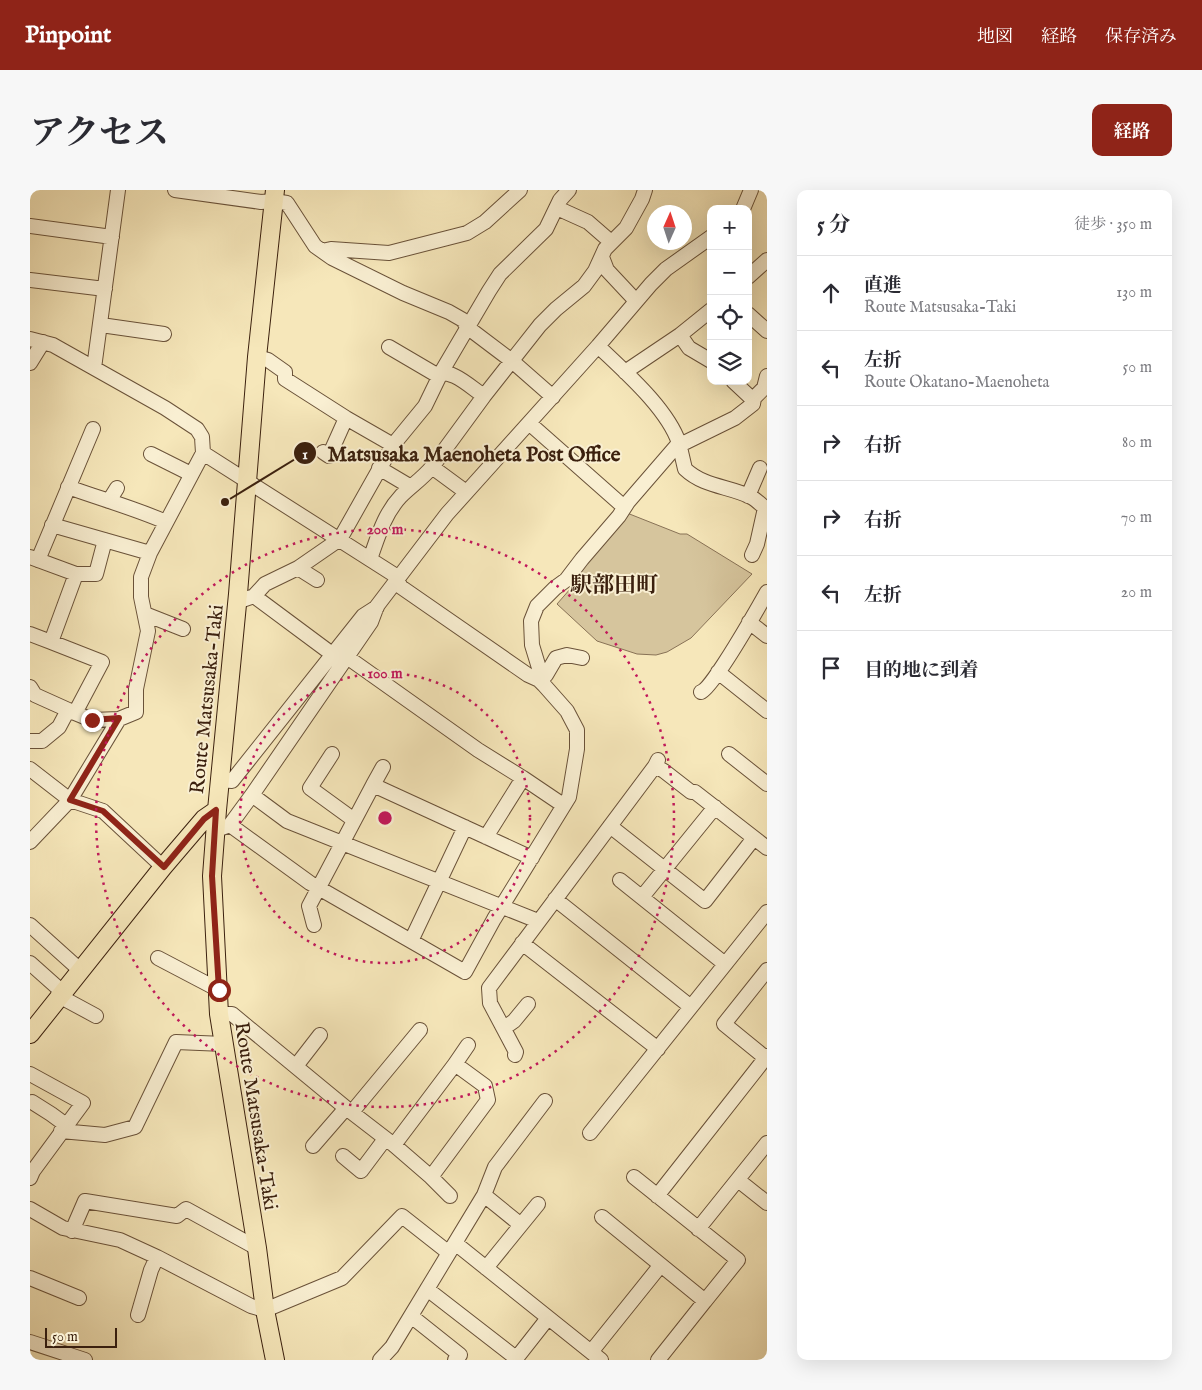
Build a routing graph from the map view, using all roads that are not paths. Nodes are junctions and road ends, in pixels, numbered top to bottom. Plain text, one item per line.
1 (118, 190) edge
2 (175, 190) edge
3 (520, 190) edge
4 (569, 190) edge
5 (645, 190) edge
6 (751, 190) edge
7 (274, 195) edge
8 (745, 205) edge
9 (557, 208) junction
10 (30, 226) edge
11 (112, 237) junction
12 (707, 239) edge
13 (611, 242) junction
14 (322, 252) junction
15 (767, 260) edge
16 (601, 266) junction
17 (752, 271) edge
18 (30, 280) edge
19 (105, 289) junction
20 (636, 301) junction
21 (707, 313) edge
22 (752, 318) edge
23 (101, 326) junction
24 (467, 328) junction
25 (767, 331) edge
26 (164, 334) dead end
27 (680, 335) junction
28 (36, 340) edge
29 (598, 346) junction
30 (389, 347) dead end
31 (257, 357) junction
32 (707, 359) edge
33 (512, 361) junction
34 (30, 363) edge
35 (94, 368) junction
36 (442, 371) junction
37 (625, 372) junction
38 (767, 376) edge
39 (738, 385) edge
40 (484, 396) junction
41 (553, 397) junction
42 (754, 398) junction
43 (346, 418) junction
44 (529, 423) junction
45 (93, 429) dead end
46 (679, 443) junction
47 (393, 445) junction
48 (324, 452) dead end
49 (203, 453) junction
50 (150, 454) dead end
51 (432, 467) junction
52 (379, 468) junction
53 (760, 468) dead end
54 (191, 474) junction
55 (247, 482) junction
56 (68, 487) junction
57 (412, 487) junction
58 (117, 488) dead end
59 (466, 492) junction
60 (748, 496) junction
61 (109, 501) junction
62 (624, 507) junction
63 (766, 509) edge
64 (166, 522) junction
65 (52, 525) junction
66 (340, 539) junction
67 (105, 540) junction
68 (150, 553) junction
69 (752, 555) dead end
70 (34, 559) edge
71 (370, 559) junction
72 (298, 568) junction
73 (76, 574) junction
74 (317, 580) dead end
75 (397, 581) junction
76 (767, 592) edge
77 (254, 596) junction
78 (237, 602) junction
79 (377, 606) junction
80 (145, 614) junction
81 (749, 622) junction
82 (183, 629) dead end
83 (30, 634) edge
84 (767, 636) edge
85 (51, 642) junction
86 (347, 657) junction
87 (582, 658) dead end
88 (328, 659) junction
89 (718, 672) junction
90 (335, 674) junction
91 (539, 680) junction
92 (30, 687) edge
93 (701, 692) dead end
94 (767, 711) edge
95 (71, 712) junction
96 (119, 718) junction
97 (30, 742) edge
98 (332, 754) dead end
99 (729, 754) dead end
100 (383, 767) dead end
101 (30, 770) edge
102 (522, 778) junction
103 (219, 780) junction
104 (767, 784) edge
105 (373, 785) junction
106 (252, 795) junction
107 (70, 800) junction
108 (563, 805) junction
109 (715, 807) junction
110 (216, 810) junction
111 (354, 820) junction
112 (610, 826) junction
113 (223, 828) junction
114 (465, 828) junction
115 (486, 837) junction
116 (754, 838) junction
117 (30, 842) edge
118 (342, 844) junction
119 (767, 848) edge
120 (532, 858) junction
121 (164, 867) junction
122 (664, 869) junction
123 (620, 880) dead end
124 (439, 882) junction
125 (318, 888) junction
126 (642, 897) junction
127 (555, 899) junction
128 (502, 907) junction
129 (767, 912) edge
130 (538, 921) junction
131 (314, 925) dead end
132 (33, 933) edge
133 (411, 941) junction
134 (522, 942) junction
135 (158, 958) dead end
136 (30, 963) edge
137 (726, 964) junction
138 (80, 970) junction
139 (767, 970) edge
140 (219, 990) junction
141 (59, 996) junction
142 (528, 1004) dead end
143 (691, 1007) junction
144 (219, 1014) junction
145 (96, 1016) dead end
146 (504, 1028) junction
147 (420, 1030) dead end
148 (30, 1034) edge
149 (320, 1035) dead end
150 (224, 1044) junction
151 (468, 1045) dead end
152 (658, 1049) junction
153 (515, 1055) dead end
154 (767, 1058) edge
155 (455, 1064) junction
156 (296, 1066) junction
157 (30, 1074) edge
158 (545, 1101) dead end
159 (32, 1102) dead end
160 (349, 1110) junction
161 (64, 1128) junction
162 (590, 1132) dead end
163 (389, 1142) junction
164 (767, 1143) edge
165 (313, 1146) dead end
166 (343, 1156) dead end
167 (430, 1177) junction
168 (634, 1177) dead end
169 (30, 1178) edge
170 (738, 1180) junction
171 (484, 1195) junction
172 (450, 1196) dead end
173 (657, 1196) junction
174 (767, 1203) edge
175 (538, 1204) dead end
176 (30, 1209) edge
177 (602, 1217) dead end
178 (521, 1225) junction
179 (698, 1229) junction
180 (72, 1231) junction
181 (257, 1248) junction
182 (452, 1248) junction
183 (157, 1257) junction
184 (660, 1266) junction
185 (486, 1268) junction
186 (30, 1278) edge
187 (427, 1289) junction
188 (79, 1298) dead end
189 (705, 1302) junction
190 (265, 1310) junction
191 (138, 1315) dead end
192 (411, 1316) junction
193 (548, 1318) junction
194 (30, 1342) edge
195 (46, 1354) edge
196 (593, 1356) edge
197 (272, 1359) edge
198 (516, 1359) edge
199 (85, 1360) edge
200 (380, 1360) edge
201 (456, 1360) edge
202 (658, 1360) edge

1 - 11 street
2 - 7 street
3 - 14 street
4 - 9 street
5 - 13 street
6 - 8 street
7 - 14 street
7 - 31 main road, Route Matsusaka-Taki
9 - 13 street
9 - 24 street
10 - 11 street
11 - 19 street
12 - 20 street
13 - 16 street
14 - 24 street
15 - 17 street
16 - 20 street
16 - 33 street
18 - 19 street
19 - 23 street
20 - 29 street
21 - 27 street
22 - 25 street
23 - 26 street
23 - 35 street
24 - 33 street
24 - 36 street
27 - 32 street
27 - 37 street
28 - 34 street
28 - 35 street
29 - 37 street
29 - 41 street
30 - 36 street
31 - 43 street
31 - 55 main road, Route Matsusaka-Taki
33 - 40 street
33 - 41 street
35 - 49 street
36 - 40 street
36 - 47 street
37 - 46 street
38 - 42 street
39 - 42 street
40 - 51 street
41 - 44 street
42 - 46 street
43 - 47 street
43 - 48 street
44 - 59 street
44 - 62 street
45 - 56 street
46 - 60 street
46 - 62 street
47 - 52 street
49 - 54 street
49 - 55 street
50 - 54 street
51 - 57 street
51 - 59 street
52 - 57 street
52 - 66 street
53 - 60 street
54 - 64 street
55 - 66 street
55 - 78 main road, Route Matsusaka-Taki
56 - 61 street
56 - 65 street
57 - 71 street
58 - 61 street
59 - 75 street
60 - 63 street
61 - 64 street
62 - 91 street
63 - 69 street
64 - 68 street
65 - 67 street
65 - 70 street
66 - 71 street
66 - 72 street
67 - 68 street
67 - 73 street
68 - 80 street
70 - 73 street
71 - 75 street
72 - 74 street
72 - 77 street
73 - 85 street
75 - 79 street
75 - 91 street
76 - 81 street
77 - 78 street
77 - 88 street
78 - 103 main road, Route Matsusaka-Taki
79 - 86 street
79 - 88 street
80 - 82 street
80 - 96 street
81 - 84 street
81 - 89 street
83 - 85 street
85 - 95 street
86 - 90 street
86 - 102 street
87 - 91 street
88 - 90 street
88 - 103 street
89 - 93 street
89 - 94 street
90 - 106 street
91 - 108 street
92 - 95 street
95 - 96 street
95 - 97 street
96 - 107 street
98 - 111 street
99 - 104 street
100 - 105 street
101 - 107 street
102 - 108 street
102 - 115 street
103 - 110 main road, Route Matsusaka-Taki
105 - 111 street
105 - 114 street
106 - 113 street
106 - 118 street
107 - 117 street
107 - 121 street
108 - 120 street
109 - 112 street
109 - 116 street
109 - 122 street
110 - 113 main road, Route Matsusaka-Taki
110 - 121 main road
111 - 118 street
112 - 122 street
112 - 127 street
113 - 125 street
113 - 140 main road, Route Matsusaka-Taki
114 - 115 street
114 - 124 street
115 - 120 street
116 - 119 street
116 - 122 street
118 - 124 street
118 - 125 street
120 - 128 street
121 - 138 main road
122 - 126 street
123 - 126 street
124 - 128 street
124 - 133 street
125 - 131 street
125 - 133 street
126 - 137 street
127 - 130 street
127 - 143 street
128 - 130 street
128 - 133 street
129 - 137 street
130 - 134 street
132 - 138 street
134 - 146 street
134 - 152 street
135 - 140 street
136 - 141 street
137 - 143 street
138 - 141 main road
139 - 154 street
140 - 144 main road, Route Matsusaka-Taki
141 - 145 street
141 - 148 main road
142 - 146 street
143 - 152 street
144 - 150 main road, Route Matsusaka-Taki
144 - 156 street
146 - 153 street
147 - 160 street
149 - 156 street
150 - 161 street
150 - 181 main road, Route Matsusaka-Taki
151 - 155 street
152 - 162 street
154 - 173 street
155 - 163 street
155 - 167 street
156 - 160 street
157 - 161 street
158 - 171 street
159 - 161 street
160 - 163 street
160 - 165 street
161 - 169 street
163 - 166 street
163 - 167 street
164 - 170 street
167 - 172 street
168 - 173 street
170 - 174 street
170 - 179 street
171 - 178 street
171 - 182 street
173 - 179 street
175 - 178 street
176 - 180 street
177 - 184 street
178 - 185 street
179 - 189 street
180 - 181 street
180 - 183 street
181 - 190 main road, Route Matsusaka-Taki
182 - 185 street
182 - 187 street
182 - 190 street
183 - 190 street
183 - 191 street
184 - 189 street
184 - 196 street
185 - 193 street
186 - 188 street
187 - 192 street
187 - 198 street
189 - 202 street
190 - 197 main road, Route Matsusaka-Taki
192 - 200 street
192 - 201 street
193 - 196 street
193 - 198 street
194 - 195 street
195 - 199 street

